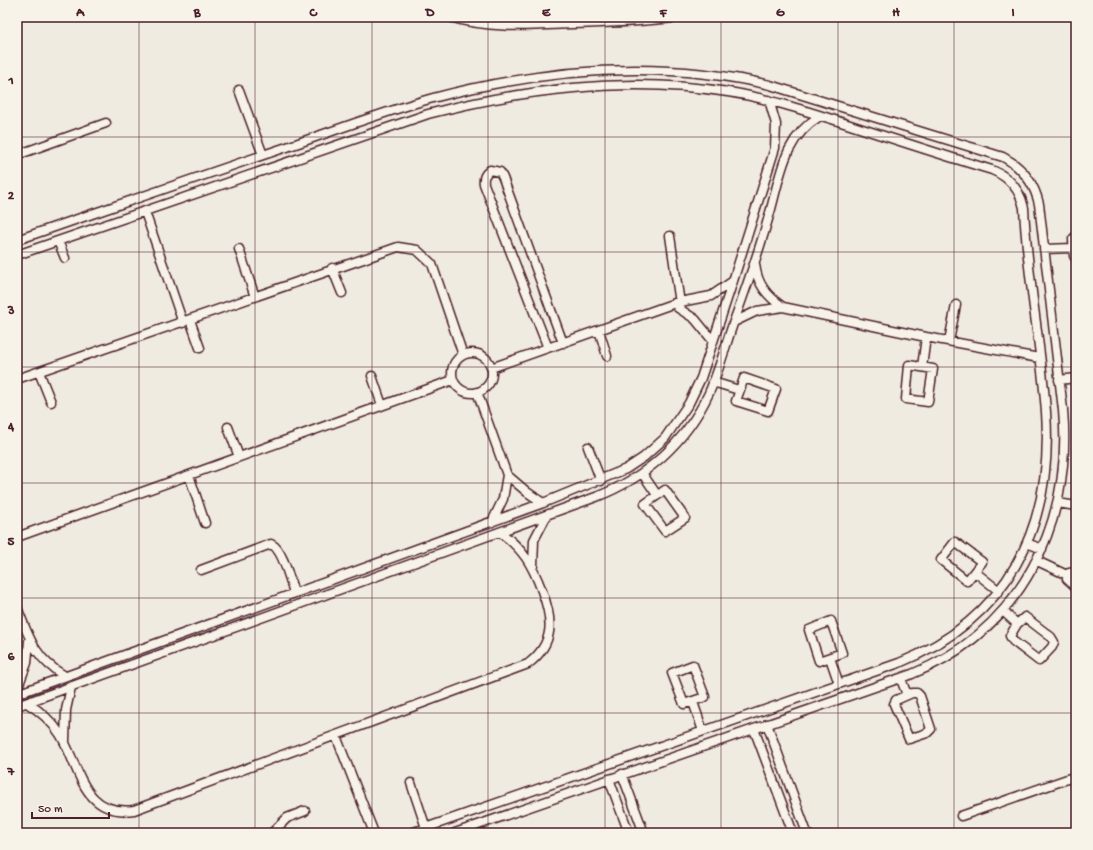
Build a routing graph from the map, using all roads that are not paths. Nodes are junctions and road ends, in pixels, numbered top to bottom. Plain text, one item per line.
1 (449, 17) edge
2 (681, 17) edge
3 (239, 90) dead end
4 (769, 100) junction
5 (820, 116) junction
6 (106, 123) dead end
7 (292, 145) junction
8 (775, 148) junction
9 (787, 153) junction
10 (17, 155) edge
11 (262, 155) junction
12 (297, 159) junction
13 (145, 212) junction
14 (670, 236) dead end
15 (1076, 236) edge
16 (17, 240) edge
17 (58, 241) junction
18 (1073, 248) junction
19 (239, 249) dead end
20 (1044, 249) junction
21 (17, 255) edge
22 (65, 258) dead end
23 (1076, 259) edge
24 (755, 263) junction
25 (332, 268) junction
26 (734, 281) junction
27 (342, 293) dead end
28 (255, 297) junction
29 (956, 305) dead end
30 (681, 306) junction
31 (783, 307) junction
32 (186, 321) junction
33 (734, 322) junction
34 (599, 330) junction
35 (926, 337) junction
36 (713, 341) junction
37 (948, 341) junction
38 (563, 343) junction
39 (200, 348) dead end
40 (548, 348) junction
41 (463, 355) junction
42 (607, 356) dead end
43 (1039, 358) junction
44 (922, 367) junction
45 (491, 368) junction
46 (40, 372) junction
47 (372, 376) dead end
48 (1076, 378) edge
49 (17, 379) edge
50 (453, 380) junction
51 (1059, 380) junction
52 (713, 382) junction
53 (739, 390) junction
54 (477, 392) junction
55 (51, 402) dead end
56 (382, 405) junction
57 (228, 427) dead end
58 (588, 446) dead end
59 (239, 457) junction
60 (642, 473) junction
61 (189, 475) junction
62 (507, 475) junction
63 (601, 481) junction
64 (657, 495) junction
65 (543, 503) junction
66 (1058, 503) junction
67 (1076, 506) edge
68 (547, 515) junction
69 (492, 522) junction
70 (205, 523) dead end
71 (500, 532) junction
72 (458, 534) junction
73 (17, 537) edge
74 (1027, 543) junction
75 (462, 545) junction
76 (1042, 549) junction
77 (1037, 561) junction
78 (533, 567) junction
79 (201, 570) dead end
80 (975, 572) junction
81 (1076, 572) edge
82 (1067, 575) junction
83 (1076, 587) edge
84 (999, 591) junction
85 (294, 593) junction
86 (17, 607) edge
87 (1003, 611) junction
88 (1017, 624) junction
89 (29, 640) junction
90 (830, 658) junction
91 (65, 676) junction
92 (901, 679) junction
93 (839, 684) junction
94 (71, 687) junction
95 (17, 689) edge
96 (17, 694) edge
97 (907, 695) junction
98 (693, 702) junction
99 (27, 703) junction
100 (17, 706) edge
101 (767, 724) junction
102 (754, 729) junction
103 (703, 731) junction
104 (336, 736) junction
105 (65, 744) junction
106 (622, 774) junction
107 (1076, 776) edge
108 (609, 779) junction
109 (411, 783) dead end
110 (520, 794) junction
111 (796, 801) junction
112 (783, 806) junction
113 (525, 808) junction
114 (306, 811) dead end
115 (960, 816) dead end
116 (478, 825) junction
117 (426, 828) junction
118 (465, 831) edge
119 (272, 833) edge
120 (374, 833) edge
121 (411, 833) edge
122 (455, 833) edge
123 (481, 833) edge
124 (629, 833) edge
125 (644, 833) edge
126 (793, 833) edge
127 (807, 833) edge

1 - 2 street
3 - 11 street
4 - 5 street
4 - 8 street
4 - 12 street
5 - 9 street
5 - 43 street
6 - 10 street
7 - 11 street
7 - 12 street
7 - 20 street
8 - 9 street
8 - 26 street
9 - 24 street
11 - 16 street
12 - 13 street
13 - 17 street
13 - 32 street
14 - 30 street
15 - 18 street
17 - 21 street
17 - 22 street
18 - 20 street
18 - 23 street
19 - 28 street
20 - 51 street
24 - 31 street
24 - 33 street
25 - 27 street
25 - 28 street
25 - 41 street
26 - 30 street
26 - 36 street
28 - 32 street
29 - 37 street
30 - 34 street
30 - 36 street
31 - 33 street
31 - 35 street
32 - 39 street
32 - 46 street
33 - 52 street
34 - 38 street
34 - 42 street
35 - 37 street
35 - 44 street
36 - 63 street
37 - 43 street
38 - 40 street
38 - 40 street
40 - 45 street
41 - 45 street
41 - 50 street
43 - 74 street
44 - 44 street
45 - 54 street
46 - 49 street
46 - 55 street
47 - 56 street
48 - 51 street
50 - 54 street
50 - 56 street
51 - 66 street
52 - 53 street
52 - 60 street
53 - 53 street
54 - 62 street
56 - 59 street
57 - 59 street
58 - 63 street
59 - 61 street
60 - 64 street
60 - 68 street
61 - 70 street
61 - 73 street
62 - 65 street
62 - 69 street
63 - 65 street
64 - 64 street
65 - 69 street
66 - 67 street
66 - 76 street
68 - 71 street
68 - 78 street
69 - 72 street
71 - 75 street
71 - 78 street
72 - 75 street
72 - 85 street
74 - 76 street
74 - 84 street
75 - 94 street
76 - 77 street
77 - 82 street
77 - 87 street
78 - 104 street
79 - 85 street
80 - 80 street
80 - 84 street
81 - 82 street
82 - 83 street
84 - 93 street
85 - 91 street
86 - 89 street
87 - 88 street
87 - 92 street
88 - 88 street
89 - 91 street
89 - 95 street
90 - 90 street
90 - 93 street
91 - 96 street
92 - 97 street
92 - 101 street
93 - 103 street
94 - 99 street
94 - 105 street
97 - 97 street
98 - 98 street
98 - 103 street
99 - 100 street
99 - 105 street
101 - 102 street
101 - 111 street
102 - 106 street
102 - 112 street
103 - 110 street
104 - 105 street
104 - 120 street
106 - 108 street
106 - 125 street
107 - 115 street
108 - 113 street
108 - 124 street
109 - 117 street
110 - 113 street
110 - 117 street
111 - 112 street
111 - 127 street
112 - 126 street
113 - 116 street
114 - 119 street
116 - 118 street
116 - 123 street
117 - 121 street
118 - 122 street

